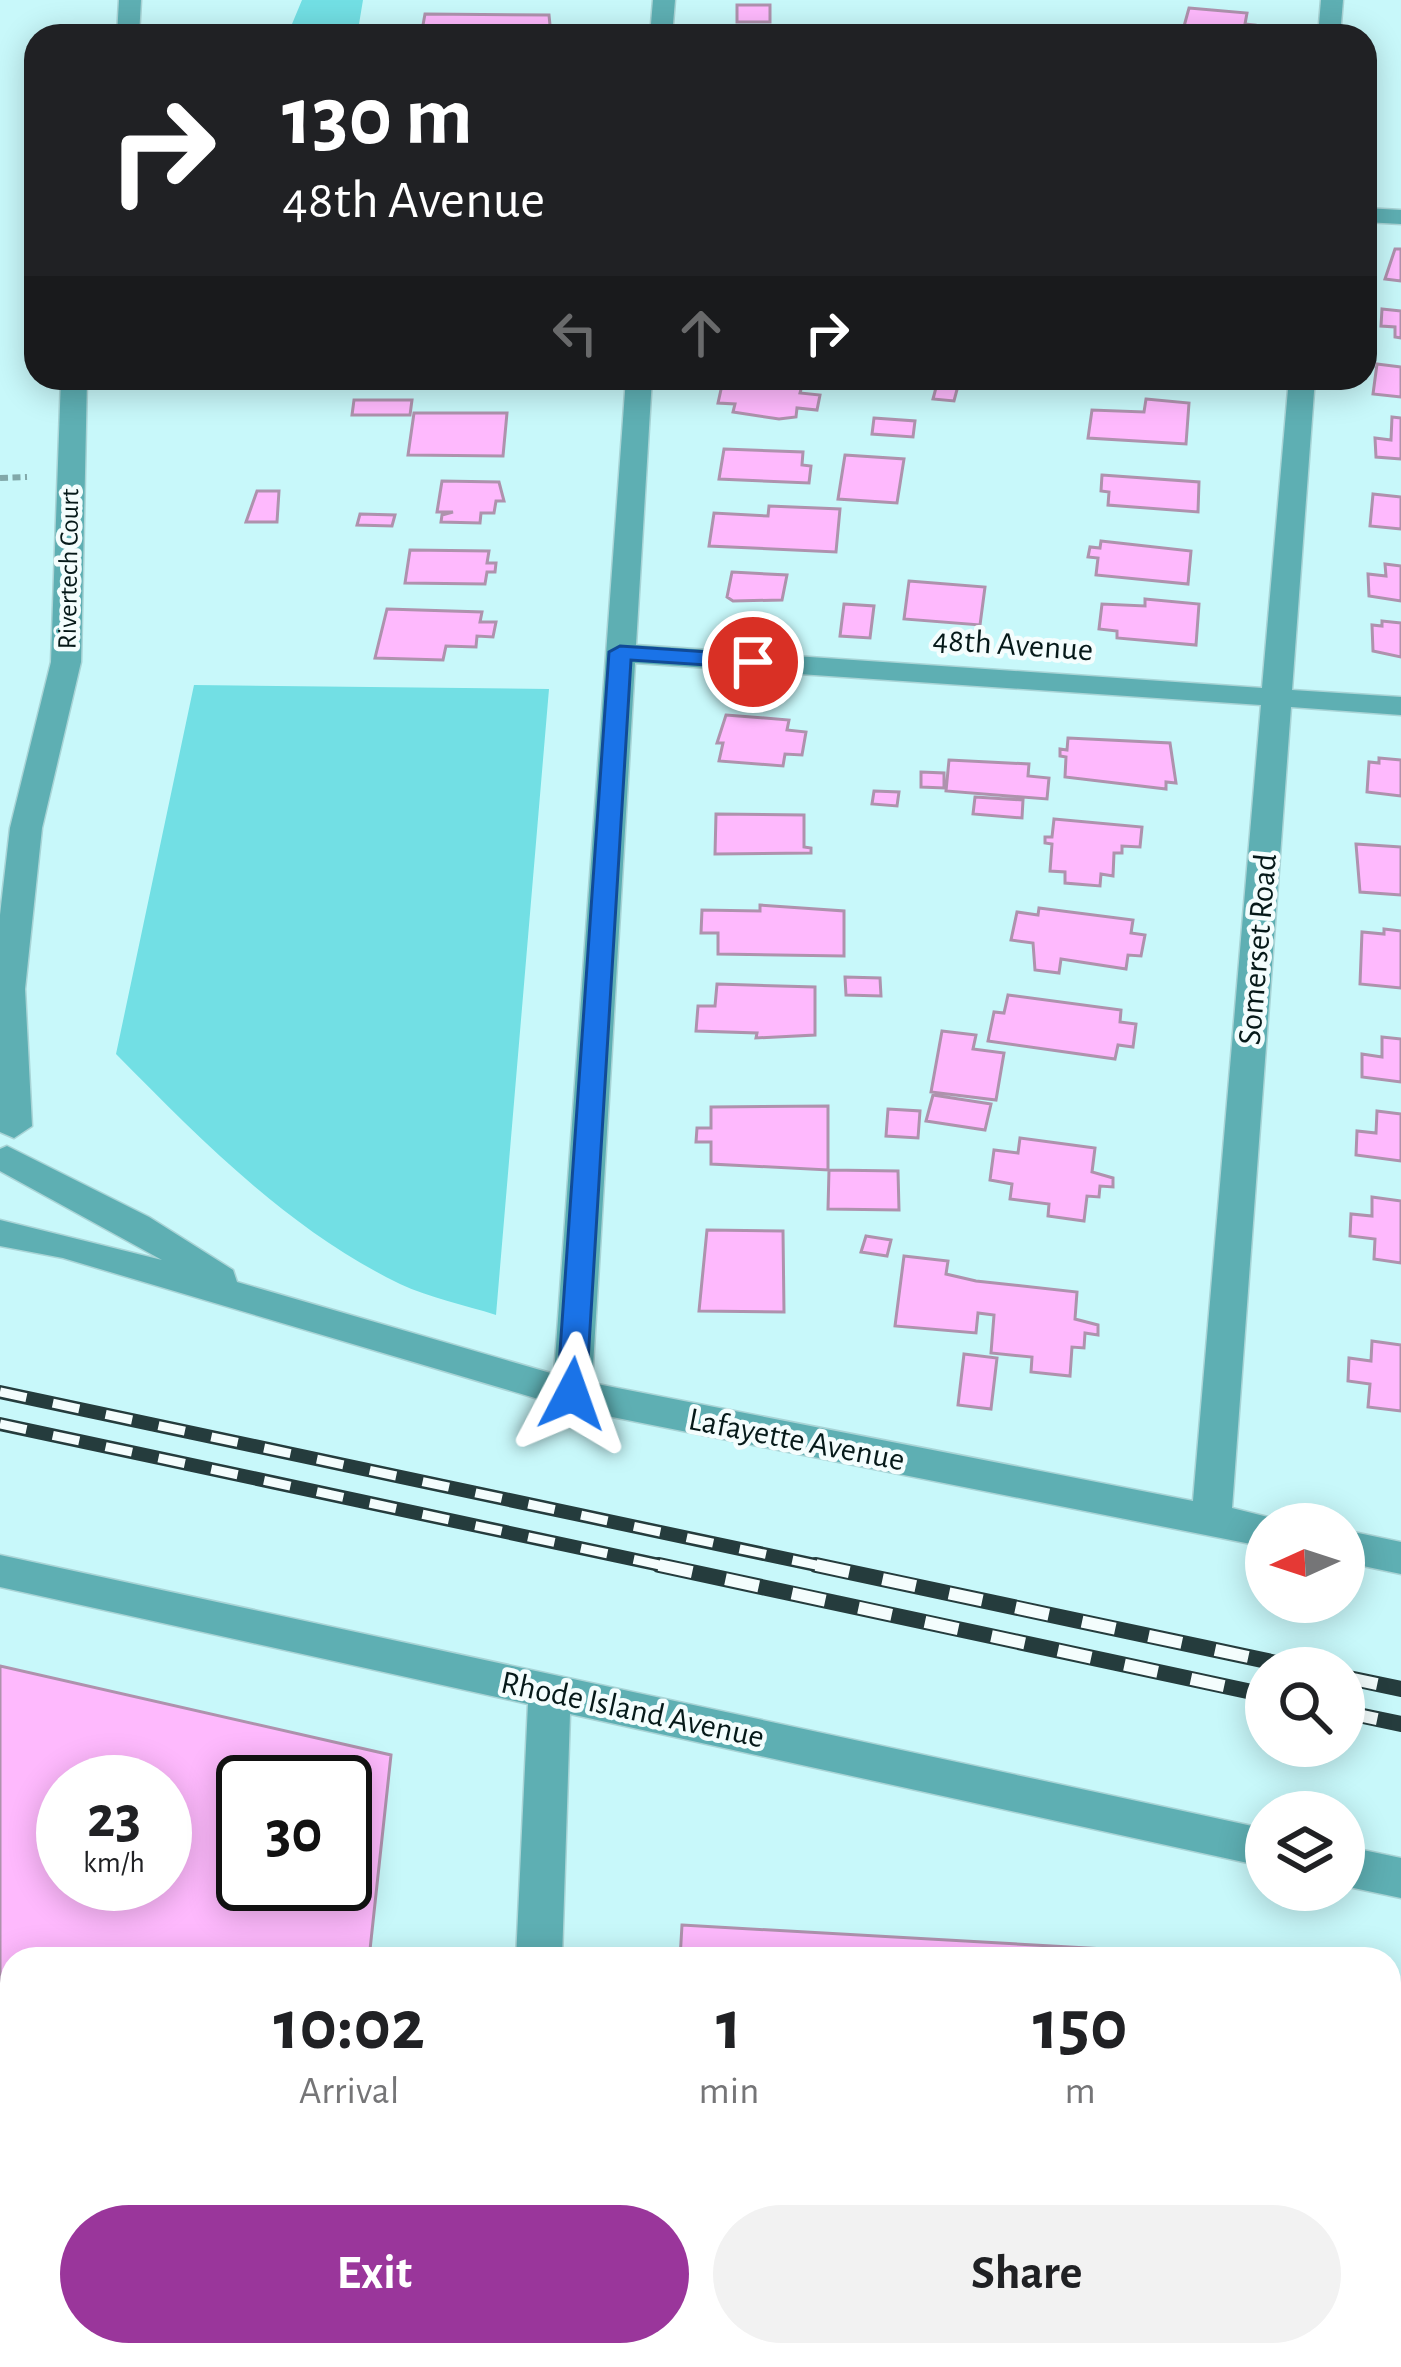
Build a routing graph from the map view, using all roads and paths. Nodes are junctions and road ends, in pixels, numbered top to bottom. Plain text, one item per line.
1 (74, 390) edge
2 (638, 390) edge
3 (1301, 390) edge
4 (28, 477) dead end
5 (0, 478) edge
6 (620, 652) junction
7 (1276, 698) junction
8 (1401, 706) edge
9 (26, 828) junction
10 (0, 880) edge
11 (5, 1138) edge
12 (0, 1233) edge
13 (264, 1307) junction
14 (572, 1394) junction
15 (1211, 1520) junction
16 (1245, 1527) edge
17 (1365, 1550) edge
18 (1401, 1558) edge
19 (0, 1571) edge
20 (550, 1689) junction
21 (1245, 1843) edge
22 (1365, 1870) edge
23 (1401, 1878) edge
24 (539, 1947) edge

1 - 9 street, Rivertech Court
2 - 6 street
3 - 7 street, Somerset Road
4 - 5 path
6 - 7 street, 48th Avenue
6 - 14 street
7 - 8 street, 48th Avenue
7 - 15 street, Somerset Road
9 - 10 street, Rivertech Court
9 - 11 street, Rivertech Court
11 - 13 street, Lafayette Avenue
12 - 13 street, Lafayette Avenue
13 - 14 street, Lafayette Avenue
14 - 15 street, Lafayette Avenue
15 - 16 street, Lafayette Avenue
17 - 18 street
19 - 20 street, Rhode Island Avenue
20 - 21 street, Rhode Island Avenue
20 - 24 street
22 - 23 street

